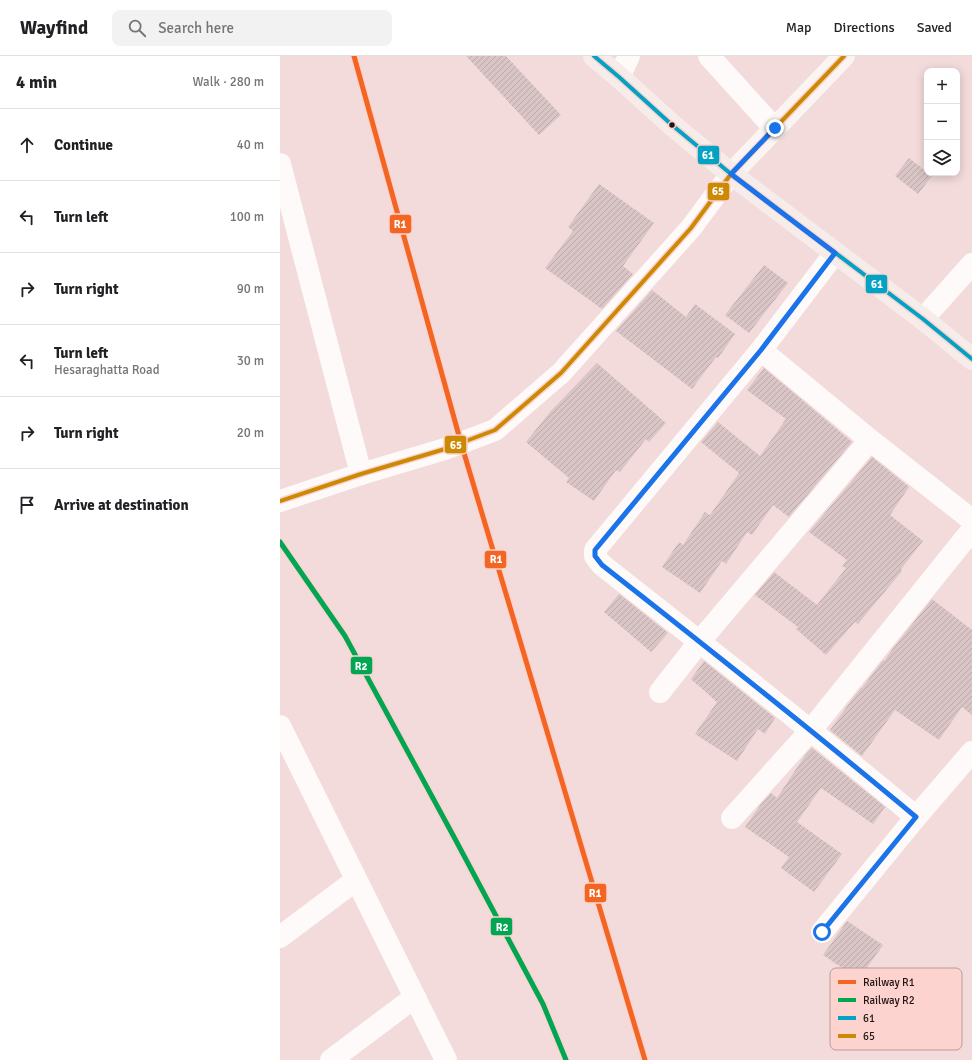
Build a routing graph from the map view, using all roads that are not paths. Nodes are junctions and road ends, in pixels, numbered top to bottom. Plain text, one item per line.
1 (594, 56) edge
2 (629, 56) edge
3 (709, 56) edge
4 (844, 56) edge
5 (619, 77) junction
6 (775, 128) junction
7 (280, 164) edge
8 (731, 174) junction
9 (835, 253) junction
10 (972, 264) edge
11 (923, 319) junction
12 (761, 350) junction
13 (972, 359) edge
14 (870, 440) junction
15 (362, 474) junction
16 (280, 501) edge
17 (972, 520) edge
18 (972, 530) edge
19 (700, 641) junction
20 (660, 692) dead end
21 (280, 726) edge
22 (811, 730) junction
23 (972, 752) edge
24 (916, 817) junction
25 (732, 818) dead end
26 (356, 880) junction
27 (822, 932) dead end
28 (280, 937) edge
29 (415, 997) junction
30 (331, 1060) edge
31 (446, 1060) edge

1 - 5 main road
2 - 5 street
3 - 6 street
4 - 6 street
5 - 8 main road
6 - 8 street
7 - 15 street
8 - 9 main road
8 - 15 street
9 - 11 main road
9 - 12 street
10 - 11 street
11 - 13 main road
12 - 14 street
12 - 19 street
14 - 17 street
14 - 19 street
15 - 16 street
18 - 22 street
19 - 20 street
19 - 22 street
21 - 26 street
22 - 24 street
22 - 25 street
23 - 24 street
24 - 27 street
26 - 28 street
26 - 29 street
29 - 30 street
29 - 31 street

